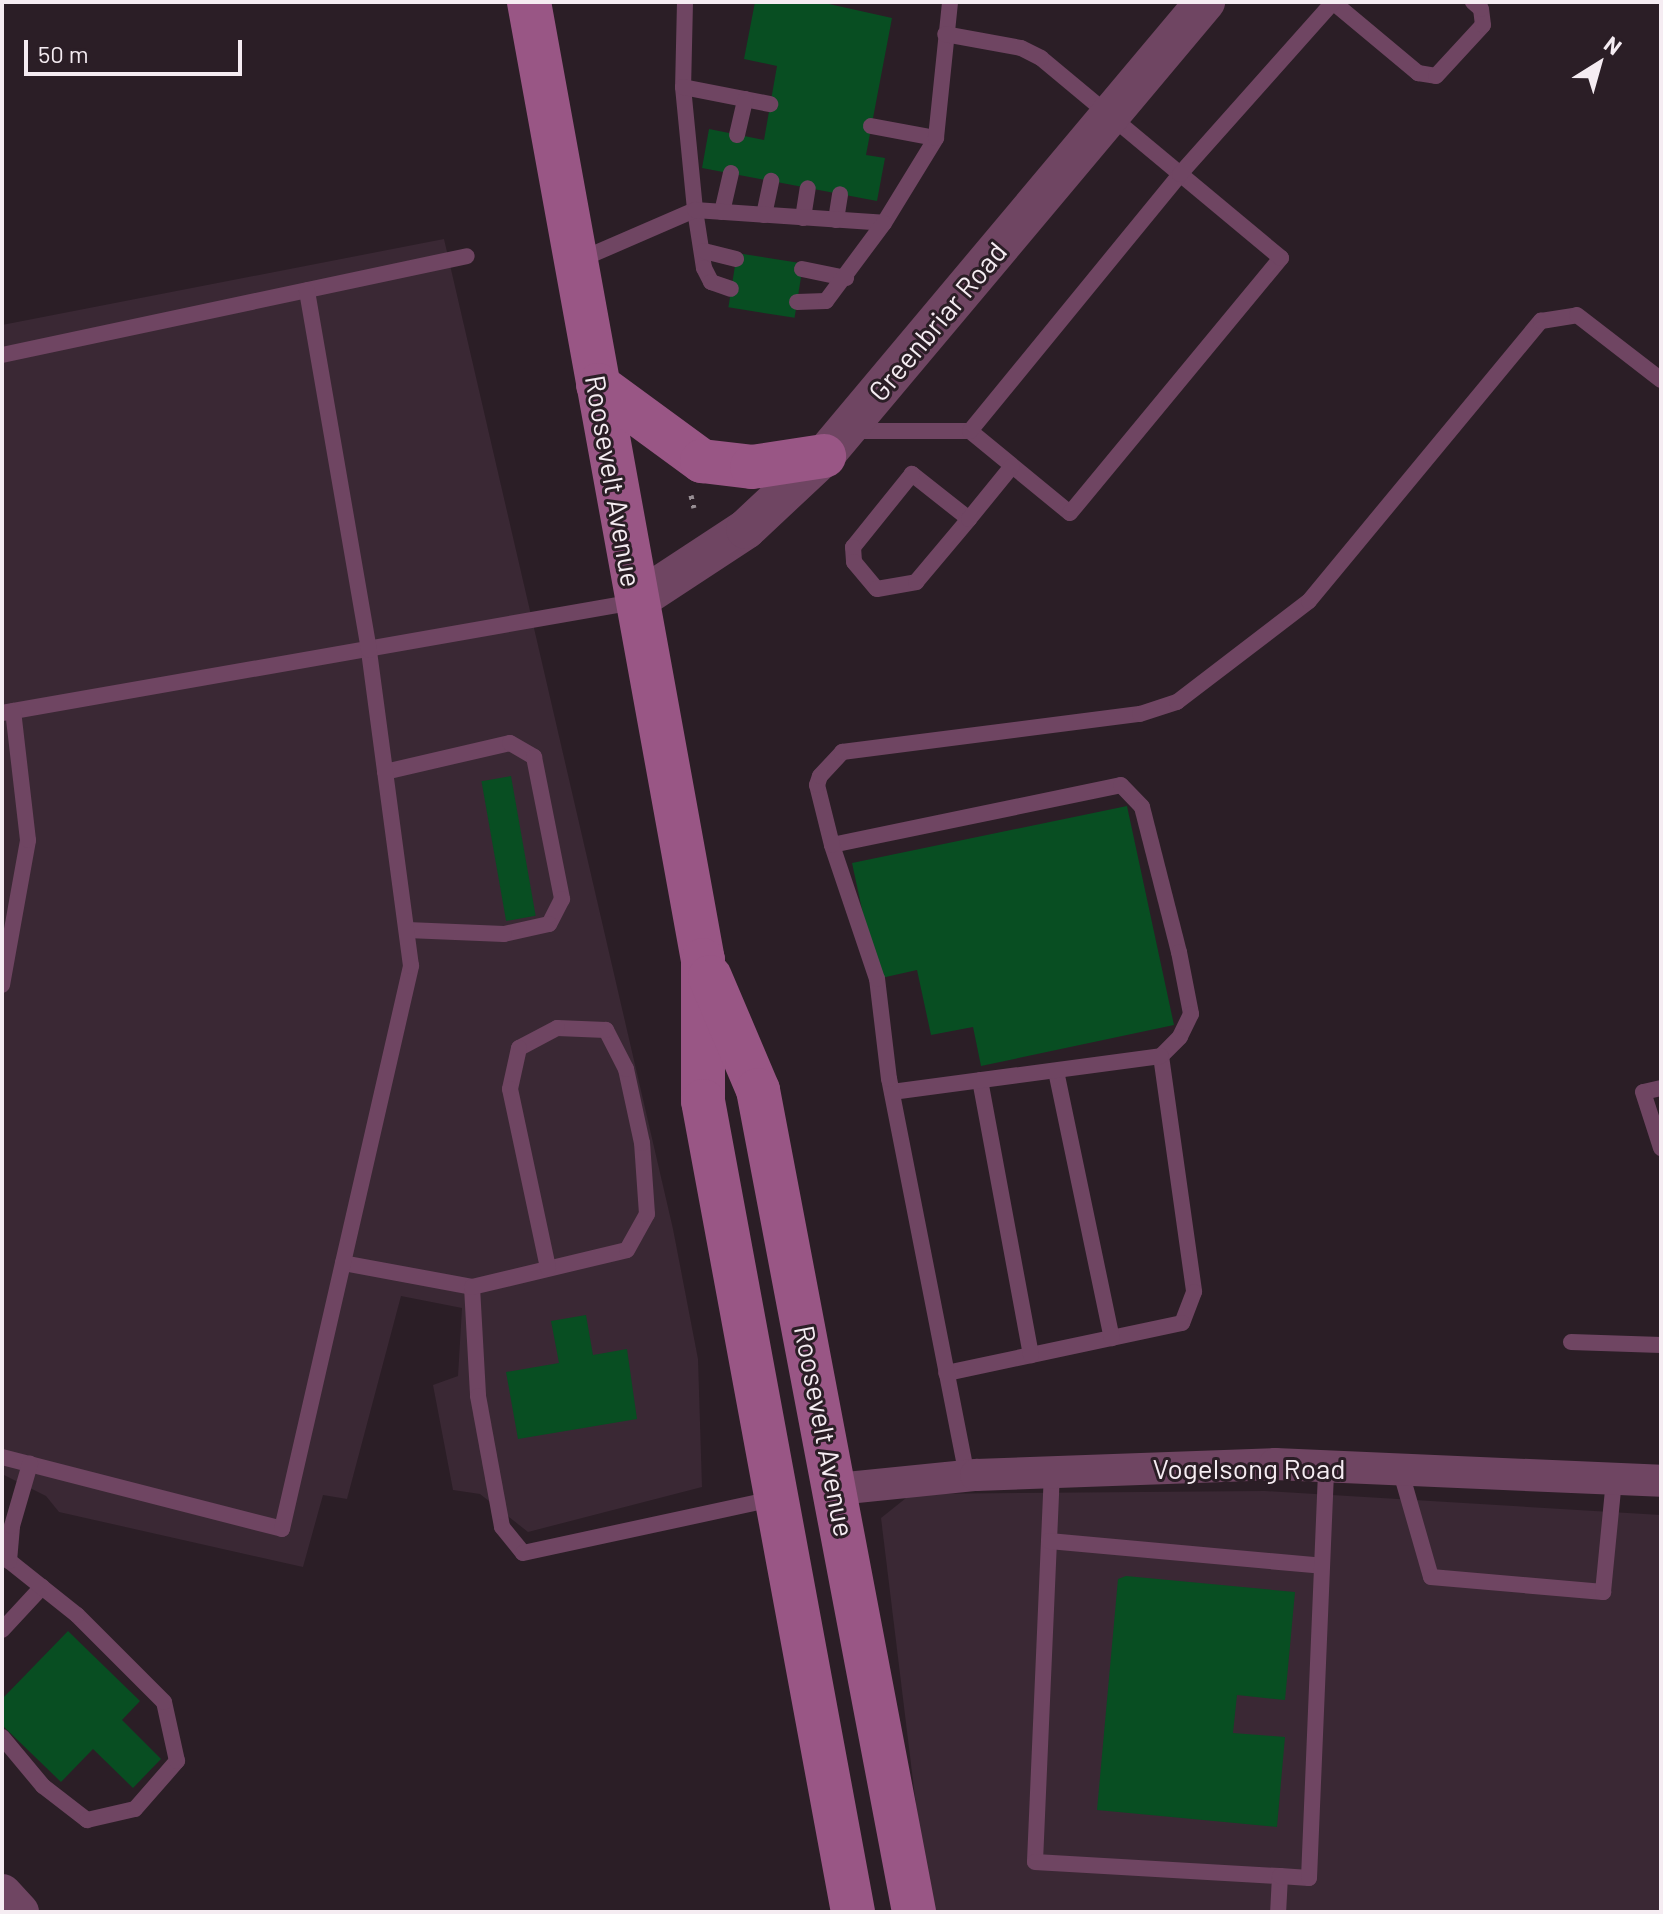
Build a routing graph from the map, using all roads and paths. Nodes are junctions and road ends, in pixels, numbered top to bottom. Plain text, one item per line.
1 (529, 2) edge
2 (685, 2) edge
3 (950, 2) edge
4 (1205, 2) edge
5 (1333, 2) edge
6 (1473, 2) edge
7 (945, 34) junction
8 (683, 87) junction
9 (745, 99) junction
10 (770, 104) dead end
11 (1108, 115) junction
12 (871, 126) dead end
13 (737, 135) dead end
14 (936, 138) junction
15 (731, 173) dead end
16 (1180, 174) junction
17 (771, 181) dead end
18 (808, 188) dead end
19 (840, 194) dead end
20 (695, 210) junction
21 (722, 212) junction
22 (764, 215) junction
23 (803, 218) junction
24 (836, 220) junction
25 (884, 223) junction
26 (704, 251) junction
27 (467, 256) dead end
28 (736, 259) dead end
29 (576, 262) junction
30 (802, 269) dead end
31 (846, 278) junction
32 (731, 289) dead end
33 (307, 290) junction
34 (797, 302) dead end
35 (2, 355) edge
36 (1661, 380) edge
37 (598, 385) junction
38 (970, 431) junction
39 (835, 443) junction
40 (1012, 466) junction
41 (969, 519) junction
42 (635, 602) junction
43 (369, 650) junction
44 (8, 712) edge
45 (385, 772) junction
46 (832, 845) junction
47 (407, 930) junction
48 (703, 960) junction
49 (2, 985) edge
50 (1161, 1056) junction
51 (1056, 1071) junction
52 (980, 1080) junction
53 (1661, 1088) edge
54 (892, 1092) junction
55 (1661, 1148) edge
56 (713, 1157) junction
57 (343, 1263) junction
58 (548, 1268) junction
59 (472, 1287) junction
60 (1112, 1338) junction
61 (1571, 1342) dead end
62 (1661, 1345) edge
63 (1031, 1355) junction
64 (946, 1373) junction
65 (2, 1457) edge
66 (30, 1464) junction
67 (1326, 1466) junction
68 (1400, 1469) junction
69 (1052, 1472) junction
70 (967, 1476) junction
71 (1614, 1479) junction
72 (1661, 1481) edge
73 (837, 1489) junction
74 (778, 1498) junction
75 (7, 1528) edge
76 (1049, 1541) junction
77 (1322, 1566) junction
78 (42, 1587) junction
79 (2, 1630) edge
80 (2, 1737) edge
81 (1280, 1876) junction
82 (2, 1894) edge
83 (19, 1912) edge
84 (853, 1912) edge
85 (914, 1912) edge
86 (1278, 1912) edge

1 - 29 main road, Roosevelt Avenue
2 - 8 lane
3 - 7 lane
4 - 11 street, Greenbriar Road
5 - 6 lane
5 - 16 lane
7 - 11 lane
7 - 14 lane
8 - 9 lane
8 - 20 lane
9 - 10 lane
9 - 13 lane
11 - 16 lane
11 - 39 street, Greenbriar Road
12 - 14 lane
14 - 25 lane
15 - 21 lane
16 - 38 lane
16 - 40 lane
17 - 22 lane
18 - 23 lane
19 - 24 lane
20 - 21 lane
20 - 26 lane
20 - 29 lane
21 - 22 lane
22 - 23 lane
23 - 24 lane
24 - 25 lane
25 - 31 lane
26 - 28 lane
26 - 32 lane
27 - 33 lane
29 - 37 main road, Roosevelt Avenue
30 - 31 lane
31 - 34 lane
33 - 35 lane
33 - 43 lane
36 - 46 lane
37 - 39 main road
37 - 42 main road, Roosevelt Avenue
38 - 39 lane
38 - 40 lane
39 - 42 street, Greenbriar Road
40 - 41 lane
41 - 41 lane
42 - 43 lane
42 - 48 main road, Roosevelt Avenue
43 - 44 lane
43 - 45 lane
44 - 49 lane
45 - 47 lane
45 - 47 lane
46 - 50 lane
46 - 54 lane
47 - 57 lane
48 - 56 main road, Roosevelt Avenue
48 - 73 main road, Roosevelt Avenue
50 - 51 lane
50 - 60 lane
51 - 52 lane
51 - 60 lane
52 - 54 lane
52 - 63 lane
53 - 55 lane
54 - 64 lane
56 - 73 main road
56 - 74 main road, Roosevelt Avenue
57 - 59 lane
57 - 66 lane
58 - 58 lane
58 - 59 lane
59 - 74 lane
60 - 63 lane
61 - 62 lane
63 - 64 lane
64 - 70 lane
65 - 66 lane
66 - 75 lane
67 - 68 street, Vogelsong Road
67 - 69 street, Vogelsong Road
67 - 77 lane
68 - 71 street, Vogelsong Road
68 - 71 lane
69 - 70 street, Vogelsong Road
69 - 76 lane
70 - 73 street, Vogelsong Road
71 - 72 street, Vogelsong Road
73 - 85 main road, Roosevelt Avenue
74 - 84 main road, Roosevelt Avenue
75 - 78 lane
76 - 77 lane
76 - 81 lane
77 - 81 lane
78 - 79 lane
78 - 80 lane
81 - 86 lane
82 - 83 street

